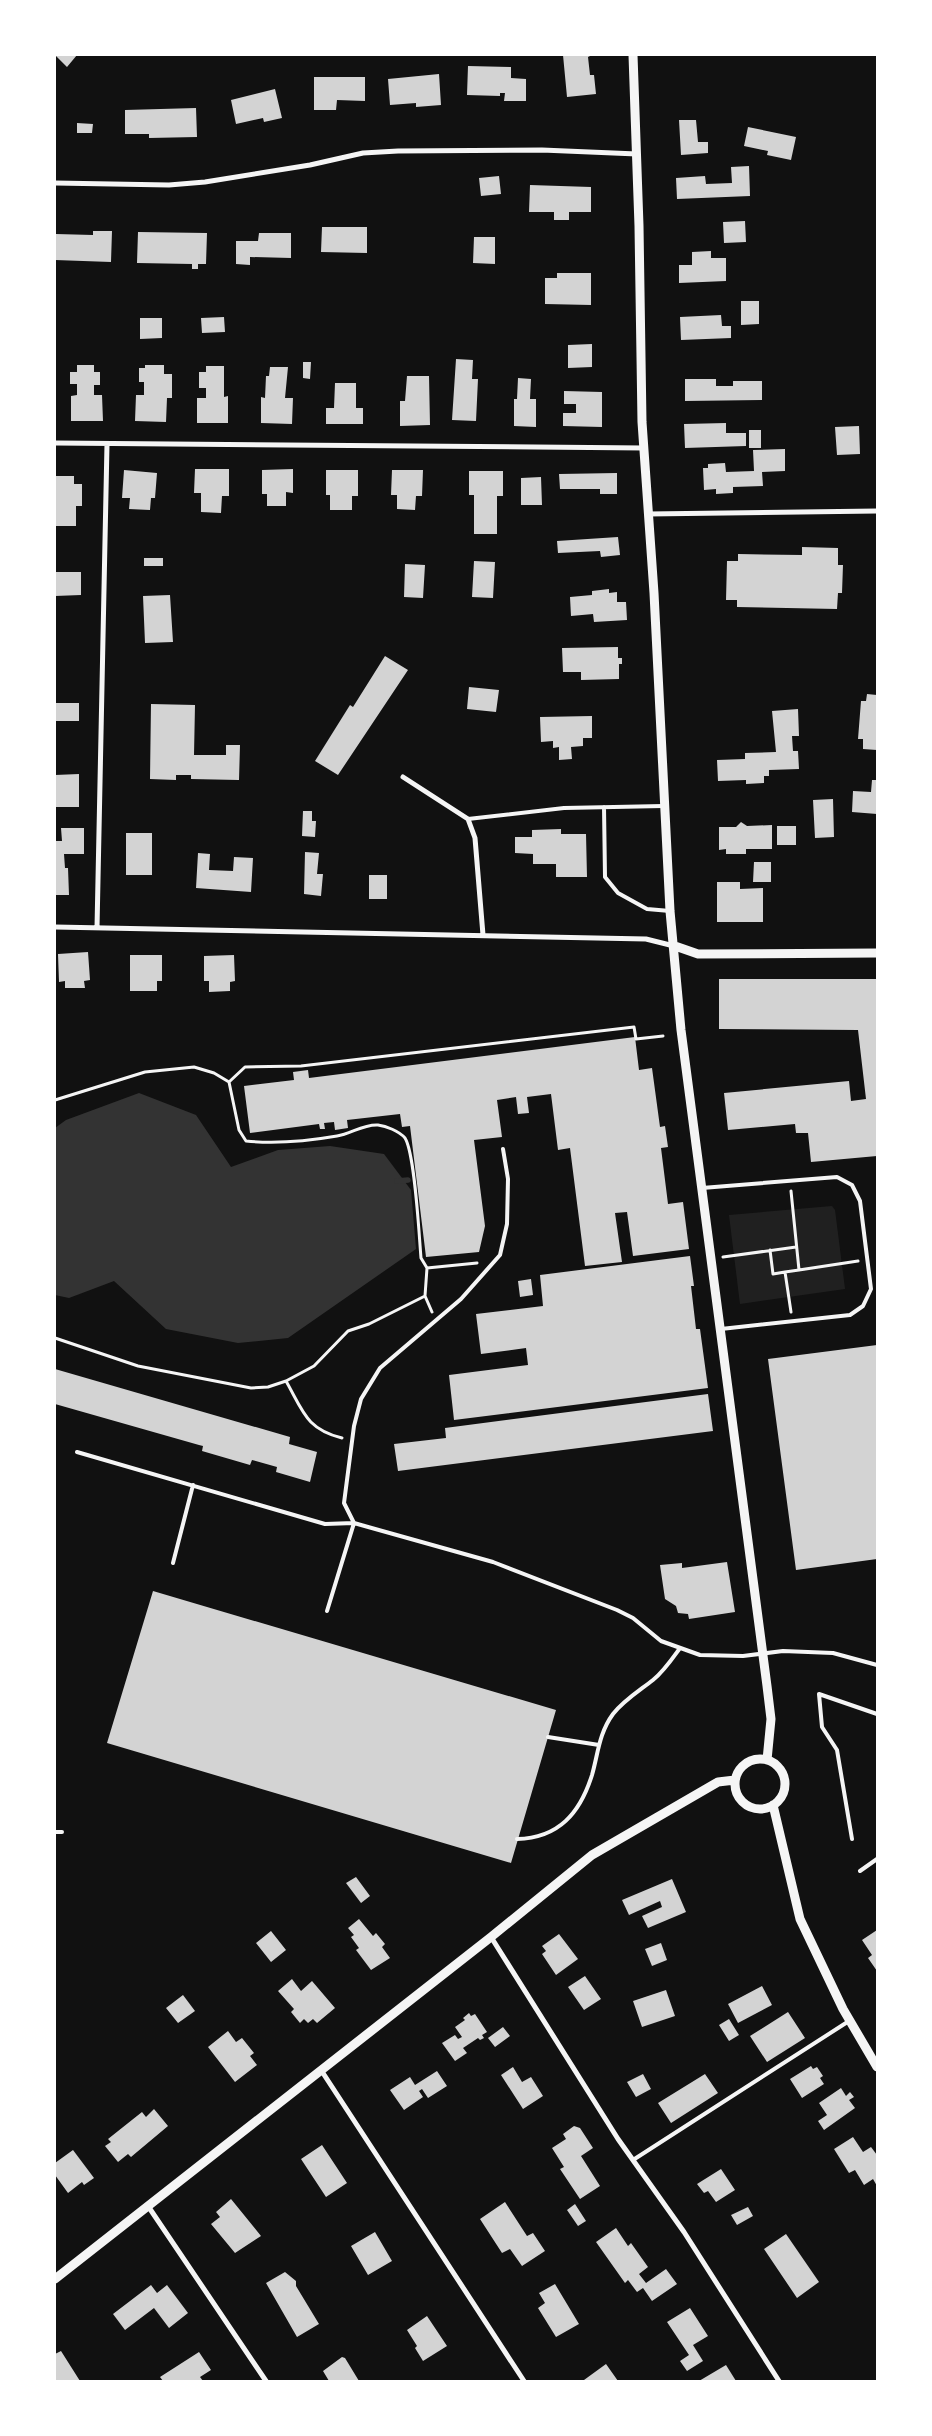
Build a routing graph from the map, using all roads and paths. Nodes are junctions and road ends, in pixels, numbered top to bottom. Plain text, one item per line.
1 (633, 55) edge
2 (637, 154) junction
3 (55, 183) edge
4 (55, 443) edge
5 (107, 444) junction
6 (644, 448) junction
7 (877, 512) edge
8 (648, 514) junction
9 (403, 777) dead end
10 (665, 806) junction
11 (604, 807) junction
12 (468, 819) junction
13 (670, 911) junction
14 (55, 927) edge
15 (96, 928) junction
16 (483, 935) junction
17 (675, 946) junction
18 (877, 953) edge
19 (663, 1036) dead end
20 (229, 1082) junction
21 (55, 1100) edge
22 (503, 1149) dead end
23 (790, 1180) junction
24 (702, 1188) junction
25 (796, 1247) junction
26 (770, 1250) junction
27 (731, 1256) dead end
28 (867, 1260) junction
29 (495, 1261) junction
30 (427, 1268) junction
31 (798, 1270) junction
32 (785, 1272) junction
33 (792, 1321) junction
34 (721, 1329) junction
35 (55, 1338) edge
36 (286, 1381) junction
37 (352, 1440) junction
38 (77, 1452) dead end
39 (193, 1485) junction
40 (354, 1523) junction
41 (173, 1563) dead end
42 (327, 1611) dead end
43 (680, 1648) junction
44 (762, 1654) junction
45 (877, 1665) edge
46 (877, 1714) edge
47 (548, 1737) dead end
48 (598, 1745) junction
49 (767, 1760) junction
50 (735, 1780) junction
51 (773, 1805) junction
52 (55, 1832) edge
53 (62, 1832) dead end
54 (518, 1839) dead end
55 (852, 1839) dead end
56 (877, 1859) edge
57 (860, 1871) dead end
58 (491, 1938) junction
59 (849, 2021) junction
60 (877, 2067) edge
61 (321, 2070) junction
62 (633, 2160) junction
63 (148, 2206) junction
64 (55, 2279) edge
65 (266, 2381) edge
66 (524, 2381) edge
67 (779, 2381) edge

1 - 2 street
2 - 3 street
2 - 6 street
4 - 5 street
5 - 6 street
5 - 15 street
6 - 8 street
7 - 8 street
8 - 10 street
9 - 12 street
10 - 11 lane
10 - 13 street
11 - 12 lane
11 - 13 lane
12 - 16 street
13 - 17 street
14 - 15 street
15 - 16 street
16 - 17 street
17 - 18 street
17 - 24 street
19 - 20 path
20 - 21 path
20 - 30 path
22 - 29 lane
23 - 24 lane
23 - 25 path
23 - 28 lane
24 - 34 street
25 - 26 path
25 - 31 path
26 - 27 path
26 - 32 path
28 - 31 path
28 - 33 lane
29 - 30 path
29 - 37 lane
30 - 36 path
31 - 32 path
32 - 33 path
33 - 34 lane
34 - 44 street
35 - 36 path
36 - 37 path
37 - 40 lane
38 - 39 lane
39 - 40 lane
39 - 41 lane
40 - 42 lane
40 - 43 lane
43 - 44 lane
43 - 48 lane
44 - 45 lane
44 - 49 street
46 - 55 lane
47 - 48 lane
48 - 54 lane
49 - 50 street
49 - 51 street
50 - 51 street
50 - 58 street
51 - 59 street
52 - 53 lane
56 - 57 lane
58 - 61 street
58 - 62 street
59 - 60 street
59 - 62 lane
61 - 63 street
61 - 66 street
62 - 67 street
63 - 64 street
63 - 65 street

